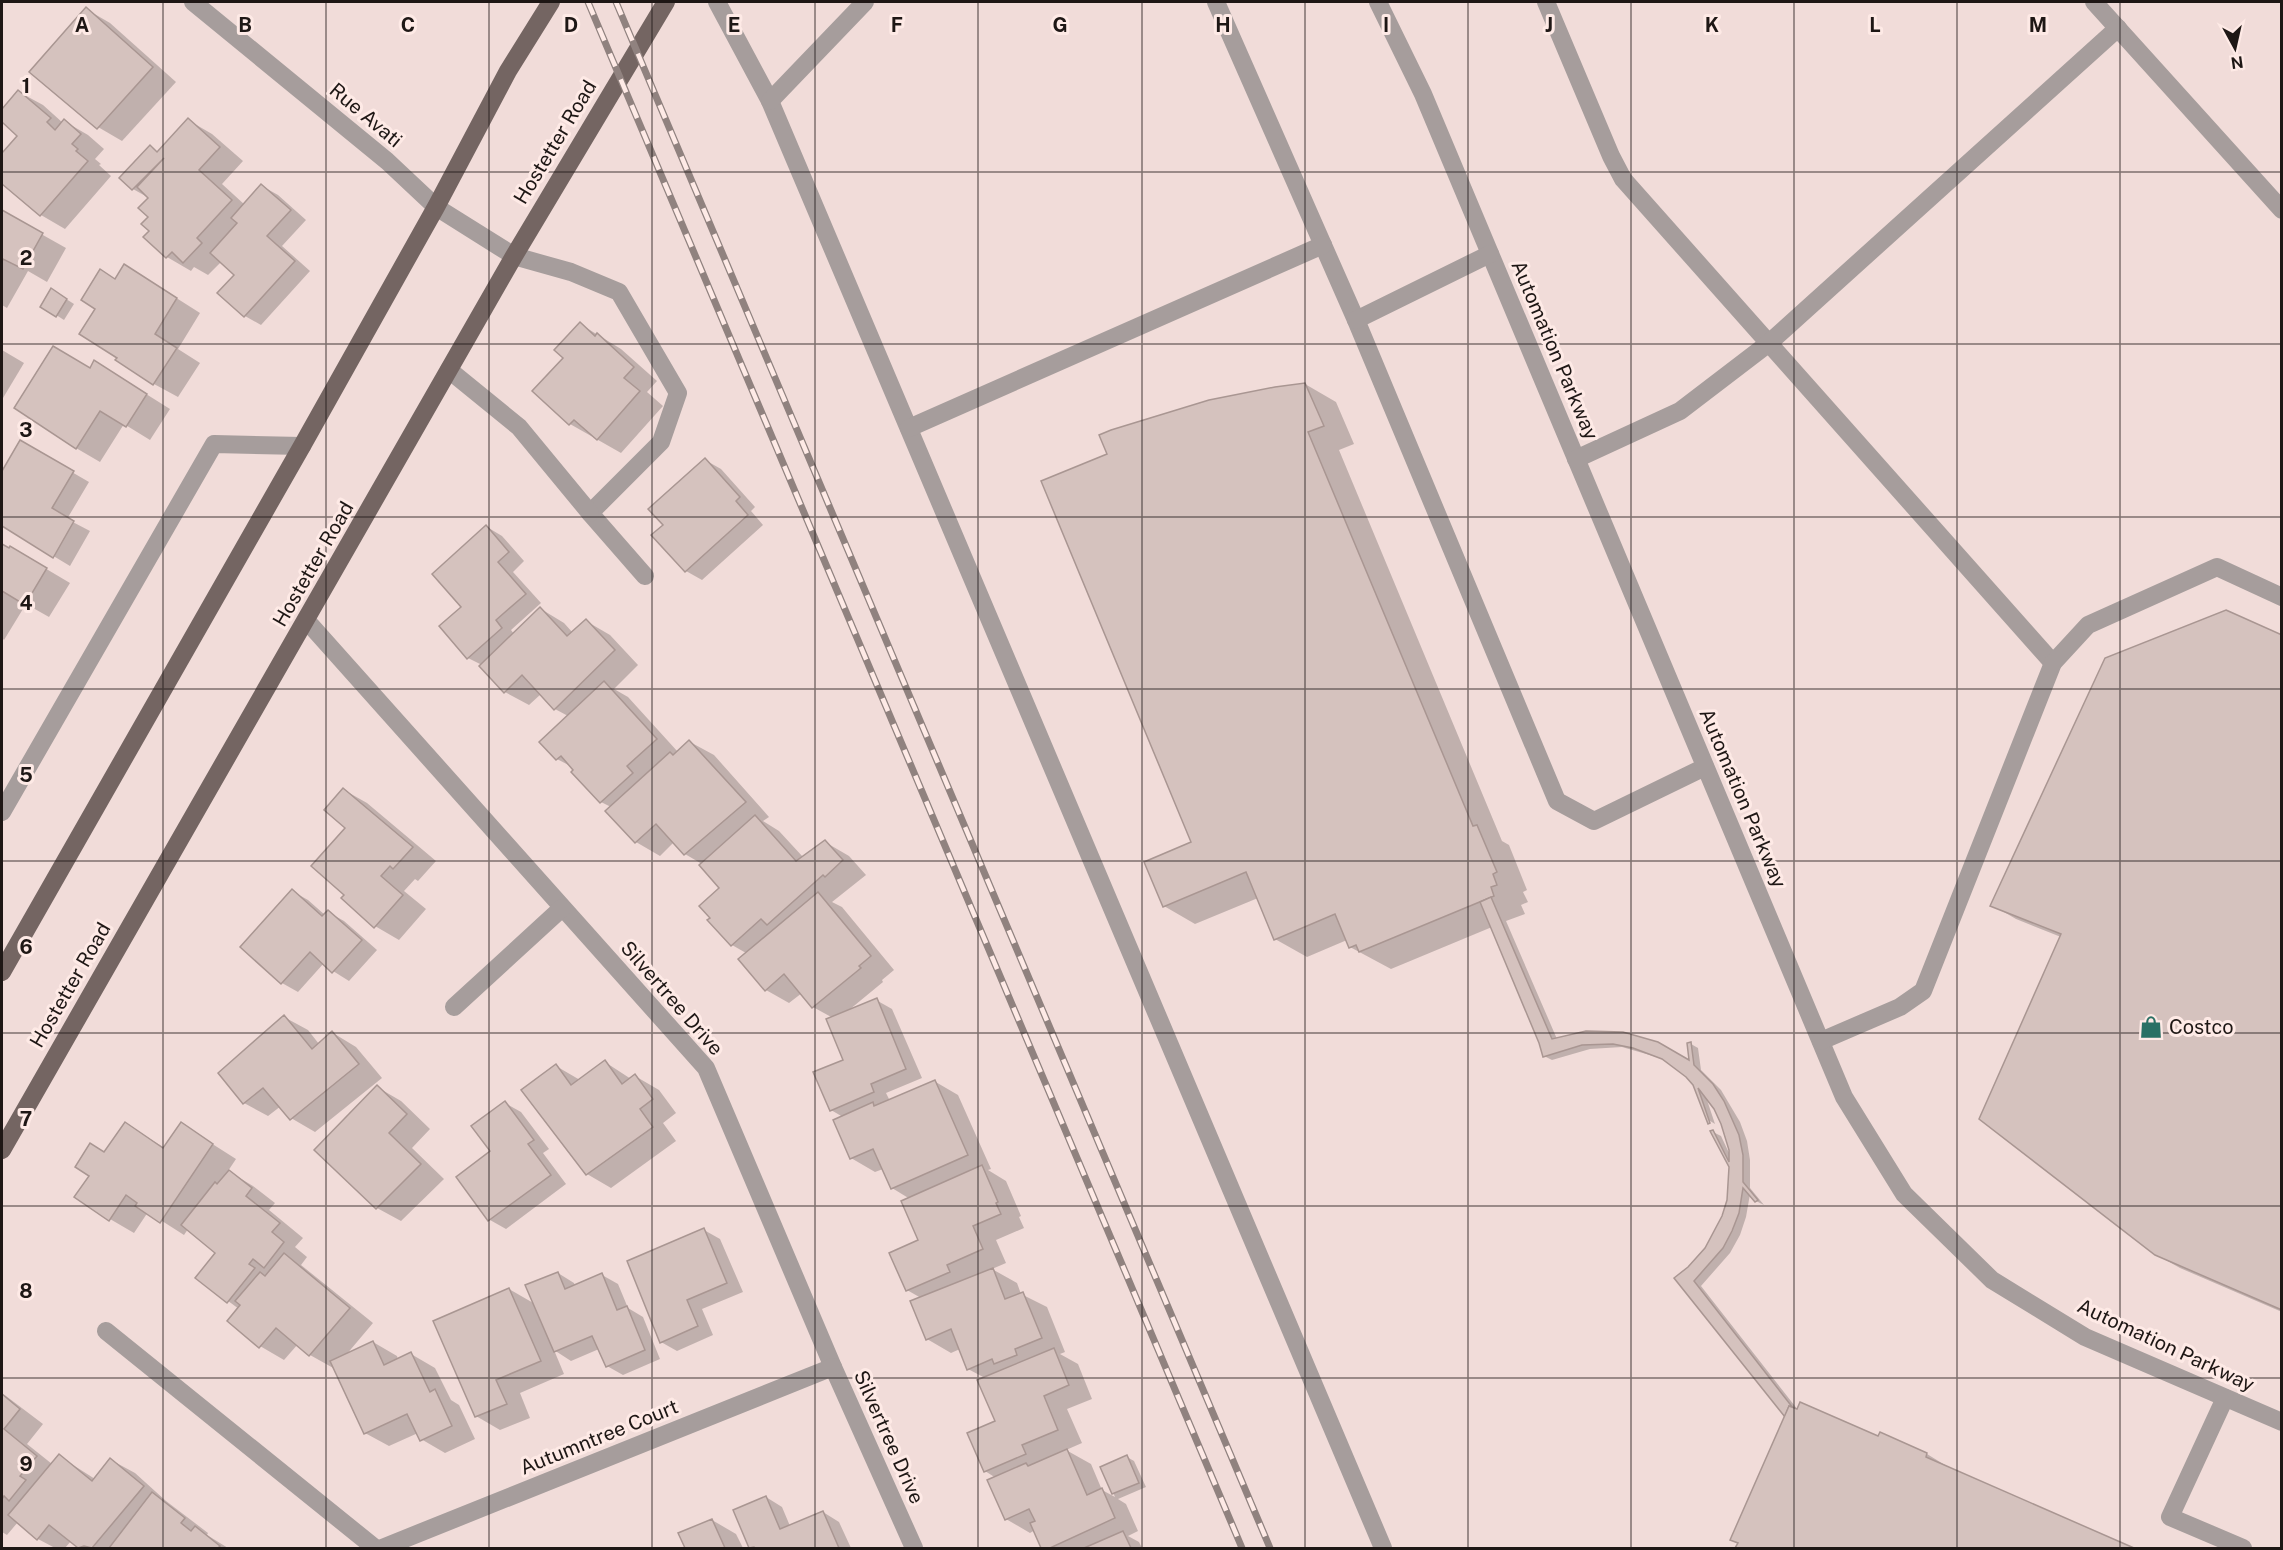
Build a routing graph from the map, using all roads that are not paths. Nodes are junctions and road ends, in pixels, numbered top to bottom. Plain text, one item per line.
1 (194, 2) edge
2 (550, 2) edge
3 (666, 2) edge
4 (717, 2) edge
5 (865, 2) edge
6 (1216, 2) edge
7 (1378, 2) edge
8 (1546, 2) edge
9 (2094, 2) edge
10 (2118, 28) junction
11 (771, 101) junction
12 (436, 207) junction
13 (2282, 210) edge
14 (1323, 245) junction
15 (1490, 254) junction
16 (514, 256) junction
17 (1356, 320) junction
18 (1769, 343) junction
19 (449, 370) junction
20 (909, 428) junction
21 (302, 446) junction
22 (1576, 459) junction
23 (590, 513) junction
24 (645, 576) dead end
25 (2282, 597) edge
26 (306, 620) junction
27 (2054, 663) junction
28 (1706, 767) junction
29 (2, 812) edge
30 (562, 908) junction
31 (2, 972) edge
32 (454, 1007) dead end
33 (1821, 1041) junction
34 (2, 1150) edge
35 (106, 1331) dead end
36 (833, 1367) junction
37 (2225, 1398) junction
38 (2282, 1422) edge
39 (375, 1548) edge
40 (382, 1548) edge
41 (914, 1548) edge
42 (1383, 1548) edge
43 (2243, 1548) edge

1 - 12 street, Rue Avati
2 - 12 main road
3 - 16 main road, Hostetter Road
4 - 11 street
5 - 11 street
6 - 14 street
7 - 15 street, Automation Parkway
8 - 18 street
9 - 10 street
10 - 13 street
10 - 18 street
11 - 20 street
12 - 16 street, Rue Avati
12 - 21 main road
14 - 17 street
14 - 20 street
15 - 17 street
15 - 22 street, Automation Parkway
16 - 19 main road, Hostetter Road
16 - 23 street, Rue Avati
17 - 28 street
18 - 22 street
18 - 27 street
19 - 23 street
19 - 26 main road, Hostetter Road
20 - 42 street
21 - 29 street
21 - 31 main road
22 - 28 street, Automation Parkway
23 - 24 street
25 - 27 street
26 - 30 street, Silvertree Drive
26 - 34 main road, Hostetter Road
27 - 33 street
28 - 33 street, Automation Parkway
30 - 32 street
30 - 36 street, Silvertree Drive
33 - 37 street, Automation Parkway
35 - 39 street
36 - 40 street, Autumntree Court
36 - 41 street, Silvertree Drive
37 - 38 street, Automation Parkway
37 - 43 street

